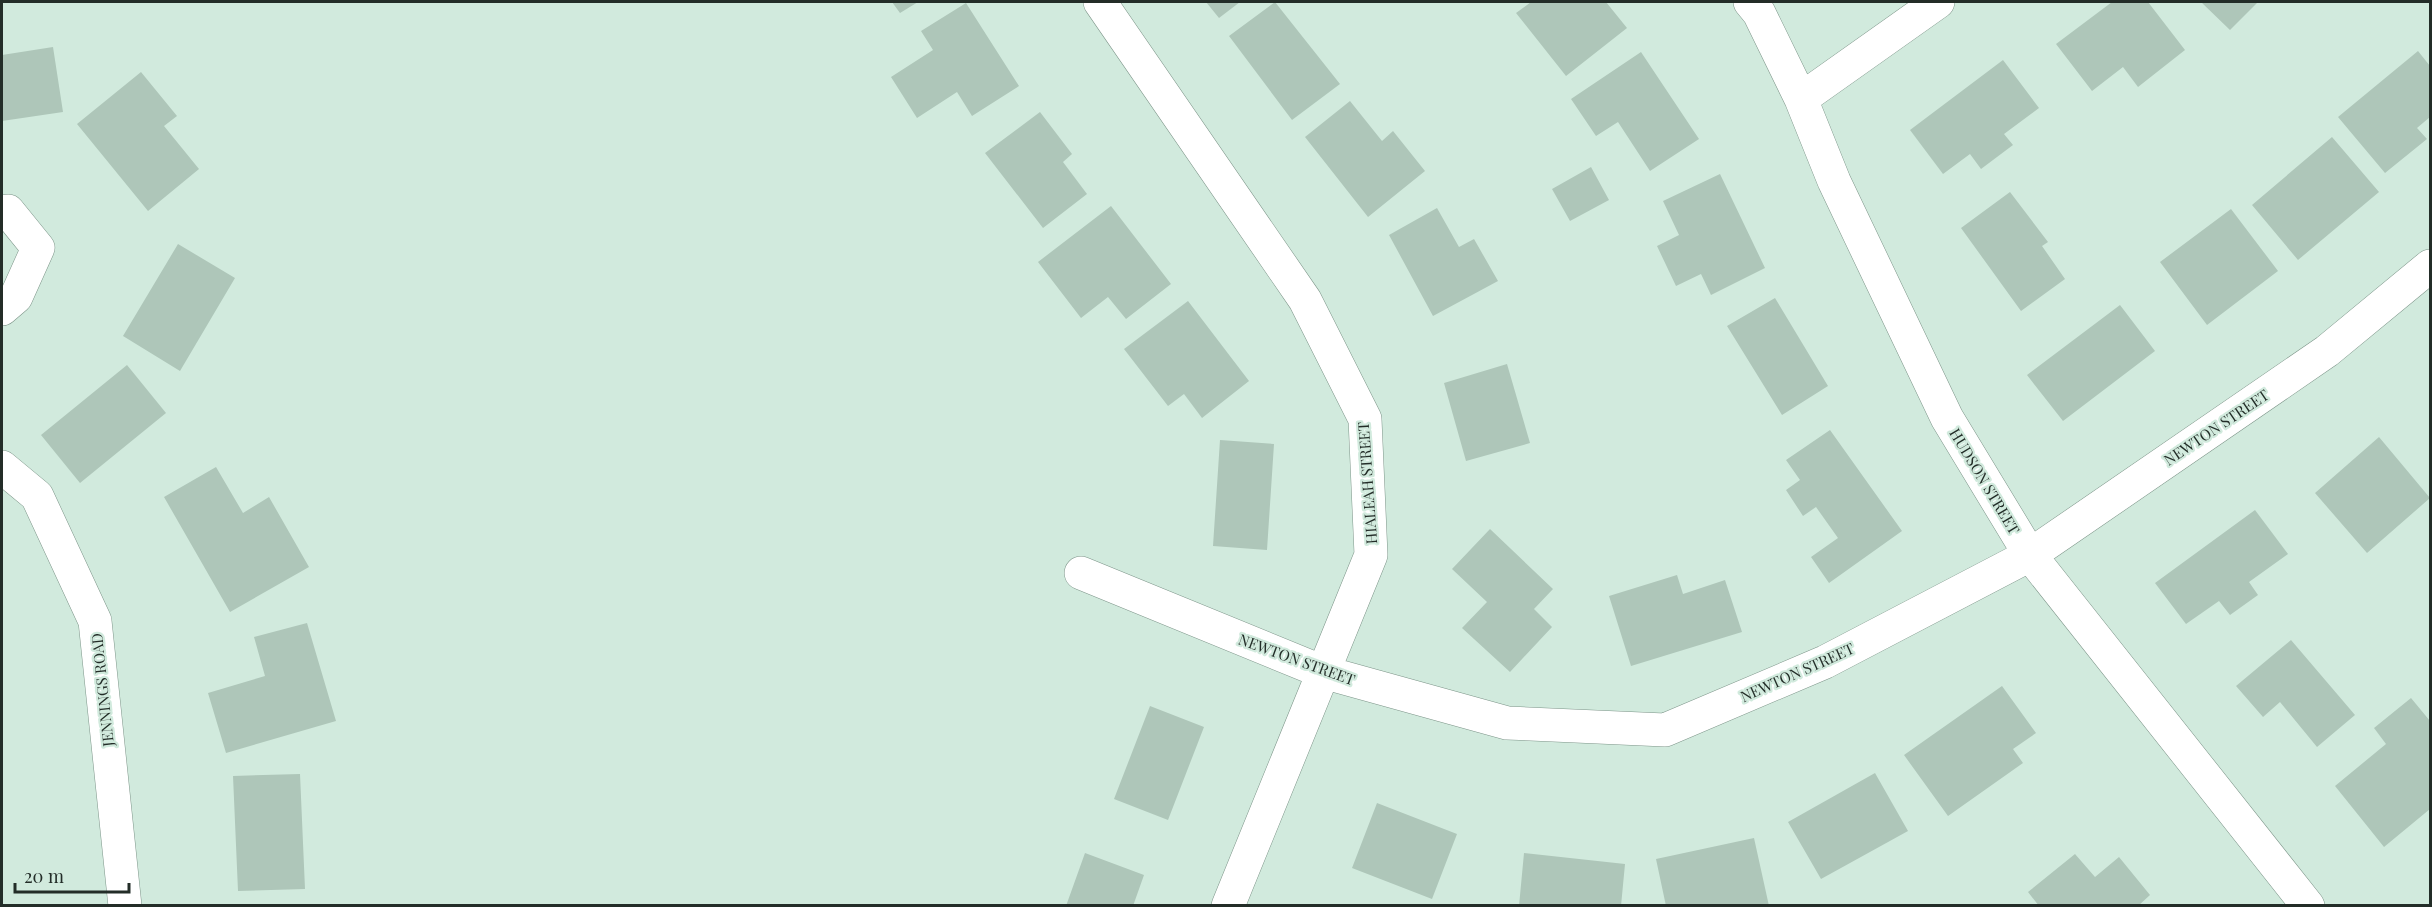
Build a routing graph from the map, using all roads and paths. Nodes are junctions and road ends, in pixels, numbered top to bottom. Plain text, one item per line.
1 (1100, 2) edge
2 (1938, 2) edge
3 (1762, 5) edge
4 (1801, 99) junction
5 (2, 213) edge
6 (2430, 266) edge
7 (2, 309) edge
8 (2, 467) edge
9 (2030, 555) junction
10 (1081, 573) dead end
11 (1323, 672) junction
12 (125, 906) edge
13 (1228, 906) edge
14 (2308, 906) edge

1 - 11 street, HIALEAH STREET
2 - 4 street
3 - 4 street, HUDSON STREET
4 - 9 street, HUDSON STREET
5 - 7 street
6 - 9 street, NEWTON STREET
8 - 12 street, JENNINGS ROAD
9 - 11 street, NEWTON STREET
9 - 14 street, HUDSON STREET
10 - 11 street, NEWTON STREET
11 - 13 street, HIALEAH STREET

